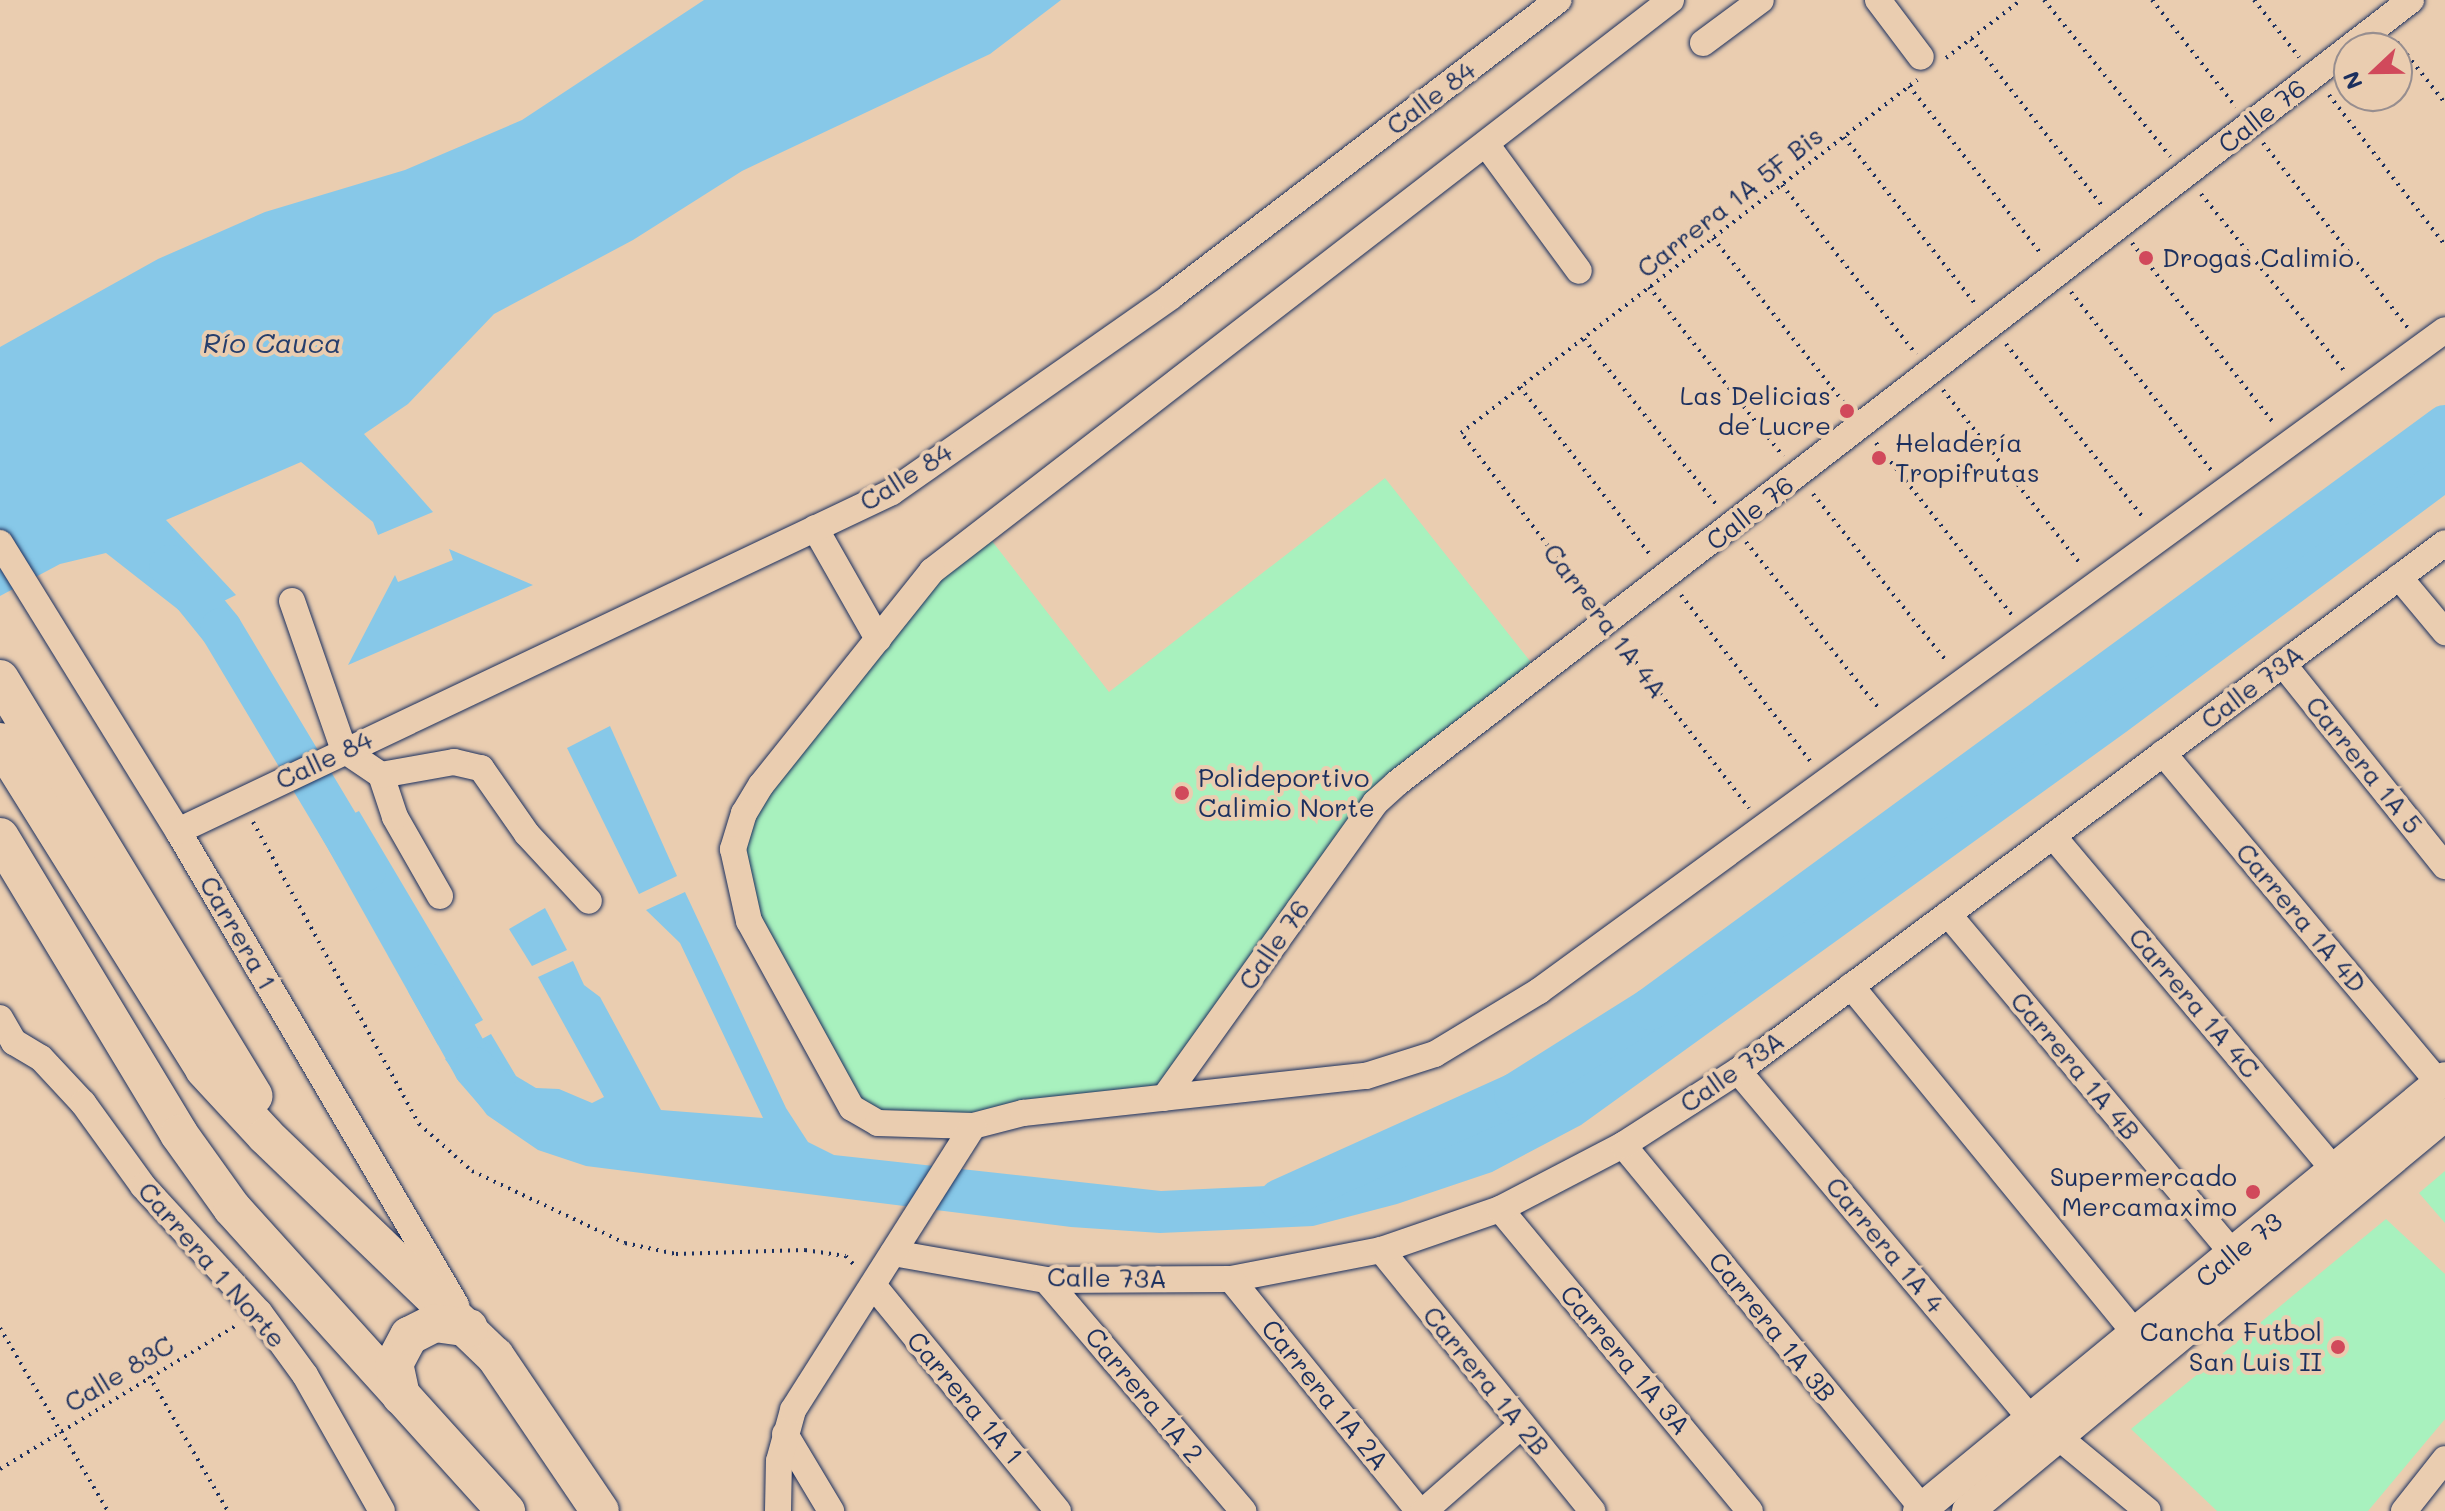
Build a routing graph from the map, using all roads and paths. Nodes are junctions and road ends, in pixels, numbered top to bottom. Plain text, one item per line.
1 (1559, 0) edge
2 (1671, 0) edge
3 (1761, 0) edge
4 (1878, 0) edge
5 (2021, 0) edge
6 (2152, 0) edge
7 (2254, 0) edge
8 (2411, 0) edge
9 (2382, 22) junction
10 (1703, 43) dead end
11 (1926, 67) junction
12 (2313, 76) junction
13 (2445, 103) edge
14 (2250, 125) junction
15 (1486, 144) junction
16 (2445, 245) edge
17 (1579, 271) dead end
18 (2410, 330) dead end
19 (2445, 330) edge
20 (1461, 433) joint
21 (815, 528) junction
22 (0, 543) edge
23 (2445, 543) edge
24 (2399, 577) junction
25 (292, 601) dead end
26 (1607, 623) junction
27 (2445, 632) edge
28 (878, 639) junction
29 (2283, 664) junction
30 (0, 679) edge
31 (0, 742) edge
32 (344, 750) junction
33 (2163, 753) junction
34 (381, 775) junction
35 (50, 792) junction
36 (241, 798) junction
37 (1749, 808) dead end
38 (178, 831) junction
39 (2053, 836) junction
40 (0, 837) edge
41 (2445, 866) edge
42 (440, 896) dead end
43 (589, 901) dead end
44 (1948, 914) junction
45 (1851, 986) junction
46 (0, 1018) edge
47 (7, 1044) edge
48 (1738, 1071) junction
49 (2442, 1081) edge
50 (1164, 1098) junction
51 (2445, 1115) edge
52 (973, 1126) junction
53 (1623, 1145) junction
54 (2335, 1171) junction
55 (1500, 1209) junction
56 (1381, 1250) junction
57 (893, 1253) junction
58 (2233, 1254) junction
59 (1231, 1279) junction
60 (1046, 1280) junction
61 (873, 1285) junction
62 (259, 1312) junction
63 (0, 1328) edge
64 (469, 1328) junction
65 (2136, 1334) junction
66 (149, 1376) junction
67 (401, 1396) junction
68 (1522, 1425) junction
69 (2044, 1427) junction
70 (60, 1430) junction
71 (785, 1434) junction
72 (2445, 1459) edge
73 (0, 1469) edge
74 (1921, 1510) edge
75 (108, 1511) edge
76 (228, 1511) edge
77 (382, 1511) edge
78 (506, 1511) edge
79 (600, 1511) edge
80 (778, 1511) edge
81 (831, 1511) edge
82 (1058, 1511) edge
83 (1243, 1511) edge
84 (1422, 1511) edge
85 (1592, 1511) edge
86 (1750, 1511) edge
87 (1968, 1511) edge
88 (2148, 1511) edge
89 (2404, 1511) edge

1 - 21 street, Calle 84
2 - 15 street
3 - 10 street
4 - 11 street
5 - 11 path, Carrera 1A 5F Bis
6 - 14 path
7 - 12 path
8 - 9 street, Calle 76
9 - 12 street, Calle 76
9 - 13 path
11 - 20 path, Carrera 1A 5F Bis
12 - 14 street, Calle 76
12 - 16 path
14 - 18 path
14 - 26 street, Calle 76
15 - 17 street
15 - 28 street
19 - 50 street
20 - 26 path, Carrera 1A 4A
21 - 28 street
21 - 32 street, Calle 84
22 - 38 street, Carrera 1
23 - 24 street, Calle 73A
24 - 27 street
24 - 29 street, Calle 73A
25 - 32 street
26 - 37 path, Carrera 1A 4A
26 - 50 street, Calle 76
28 - 52 street
29 - 33 street, Calle 73A
29 - 41 street, Carrera 1A 5
30 - 35 highway
31 - 35 highway
32 - 34 street
32 - 36 street, Calle 84
33 - 39 street, Calle 73A
33 - 49 street, Carrera 1A 4D
34 - 42 street
34 - 43 street
35 - 64 highway, Carrera 1
36 - 38 street, Calle 84
36 - 61 path
38 - 64 street, Carrera 1
39 - 44 street, Calle 73A
39 - 54 street, Carrera 1A 4C
40 - 67 highway
44 - 45 street, Calle 73A
44 - 58 street, Carrera 1A 4B
45 - 48 street, Calle 73A
45 - 65 street
46 - 47 street
47 - 62 street, Carrera 1 Norte
48 - 53 street, Calle 73A
48 - 69 street, Carrera 1A 4
49 - 54 main road, Calle 73
50 - 52 street
51 - 69 main road, Calle 73
52 - 57 street
53 - 55 street, Calle 73A
53 - 74 street, Carrera 1A 3B
54 - 58 main road, Calle 73
55 - 56 street, Calle 73A
55 - 86 street, Carrera 1A 3A
56 - 59 street, Calle 73A
56 - 68 street, Carrera 1A 2B
57 - 60 street, Calle 73A
57 - 61 street
58 - 65 main road, Calle 73
59 - 60 street, Calle 73A
59 - 84 street, Carrera 1A 2A
60 - 83 street, Carrera 1A 2
61 - 71 street
61 - 82 street, Carrera 1A 1
62 - 66 path, Calle 83C
62 - 77 street, Carrera 1 Norte
63 - 70 path
64 - 67 highway
64 - 79 highway, Carrera 1
65 - 69 main road, Calle 73
66 - 70 path, Calle 83C
66 - 76 path
67 - 78 highway
68 - 84 street
68 - 85 street, Carrera 1A 2B
69 - 74 main road, Calle 73
69 - 87 main road, Calle 73
69 - 88 street, Carrera 1A 4
70 - 73 path, Calle 83C
70 - 75 path
71 - 80 street
71 - 81 street
72 - 89 street

